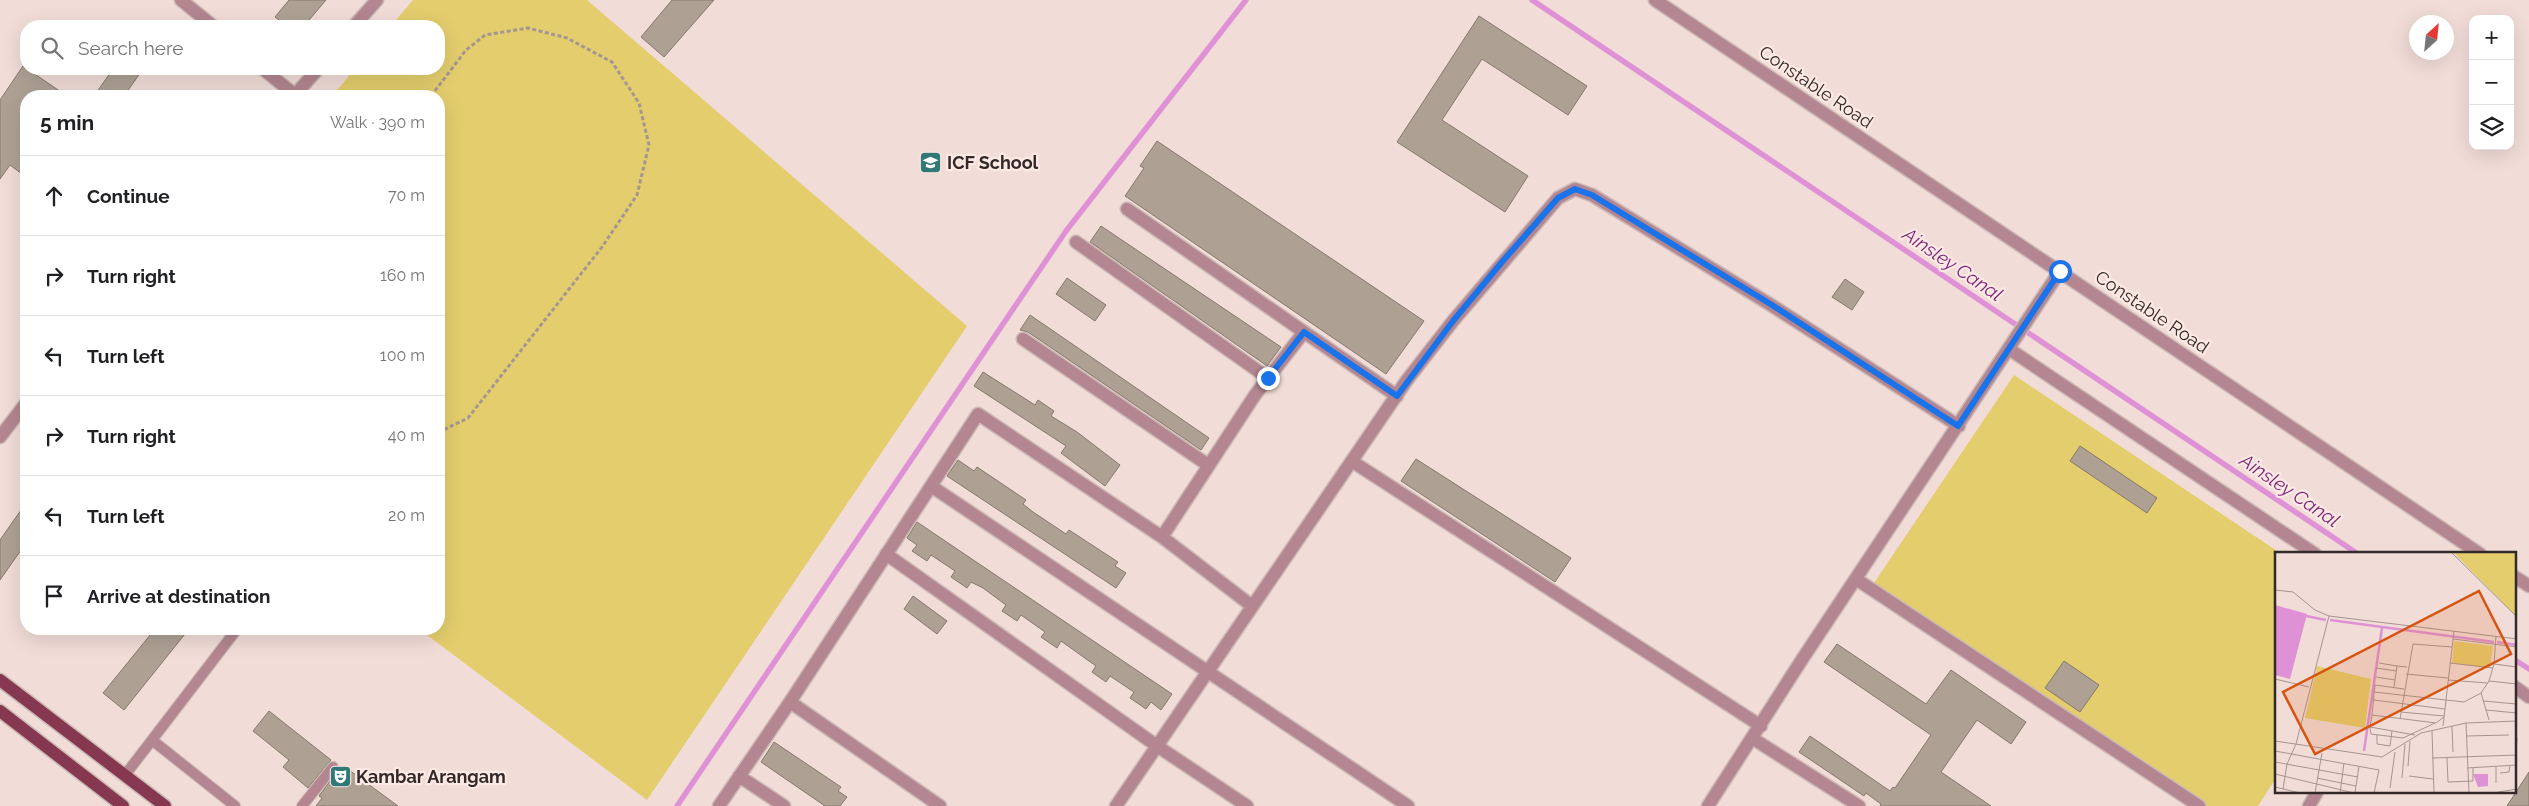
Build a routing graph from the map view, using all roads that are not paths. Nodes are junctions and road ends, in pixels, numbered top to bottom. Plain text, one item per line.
1 (181, 0) edge
2 (377, 0) edge
3 (1655, 0) edge
4 (205, 20) edge
5 (359, 20) edge
6 (270, 75) edge
7 (313, 75) edge
8 (288, 90) edge
9 (300, 90) edge
10 (1127, 209) dead end
11 (1076, 242) dead end
12 (2060, 271) junction
13 (1304, 332) junction
14 (1023, 339) dead end
15 (2008, 349) junction
16 (1268, 378) junction
17 (1397, 396) junction
18 (20, 411) edge
19 (1958, 426) junction
20 (0, 437) edge
21 (1353, 462) junction
22 (1208, 465) junction
23 (930, 486) junction
24 (1162, 537) junction
25 (2466, 550) edge
26 (2312, 552) edge
27 (886, 554) junction
28 (2516, 578) edge
29 (1856, 579) junction
30 (2529, 586) edge
31 (1252, 606) junction
32 (232, 635) edge
33 (1208, 671) junction
34 (0, 680) edge
35 (2516, 688) edge
36 (2529, 697) edge
37 (790, 702) junction
38 (0, 711) edge
39 (1761, 726) junction
40 (1752, 738) junction
41 (152, 740) junction
42 (1157, 746) junction
43 (333, 767) dead end
44 (125, 775) junction
45 (739, 776) junction
46 (2317, 794) edge
47 (114, 803) edge
48 (165, 806) edge
49 (235, 806) edge
50 (302, 806) edge
51 (719, 806) edge
52 (784, 806) edge
53 (940, 806) edge
54 (1116, 806) edge
55 (1247, 806) edge
56 (1408, 806) edge
57 (1708, 806) edge
58 (1859, 806) edge
59 (2199, 806) edge
60 (2309, 806) edge

1 - 4 street
2 - 5 street
3 - 12 street, Constable Road
6 - 8 street
7 - 9 street
10 - 13 street
11 - 16 street
12 - 15 street
12 - 25 street, Constable Road
13 - 16 street
13 - 17 street
14 - 22 street
15 - 19 street
15 - 26 street
16 - 22 street
17 - 19 street
17 - 21 street
18 - 20 street
19 - 29 street
21 - 31 street
21 - 39 street
22 - 24 street
23 - 24 street
23 - 27 street
23 - 33 street
24 - 31 street
27 - 37 street
27 - 42 street
28 - 30 street
29 - 39 street
29 - 59 street
31 - 33 street
32 - 41 lane
33 - 42 street
33 - 56 street
34 - 44 main road
35 - 36 street
37 - 45 street
37 - 53 street
38 - 47 main road
39 - 40 street
40 - 57 street
40 - 58 street
41 - 44 lane
41 - 49 lane
42 - 54 street
42 - 55 street
43 - 50 lane
44 - 48 main road
45 - 51 street
45 - 52 street
46 - 60 street

